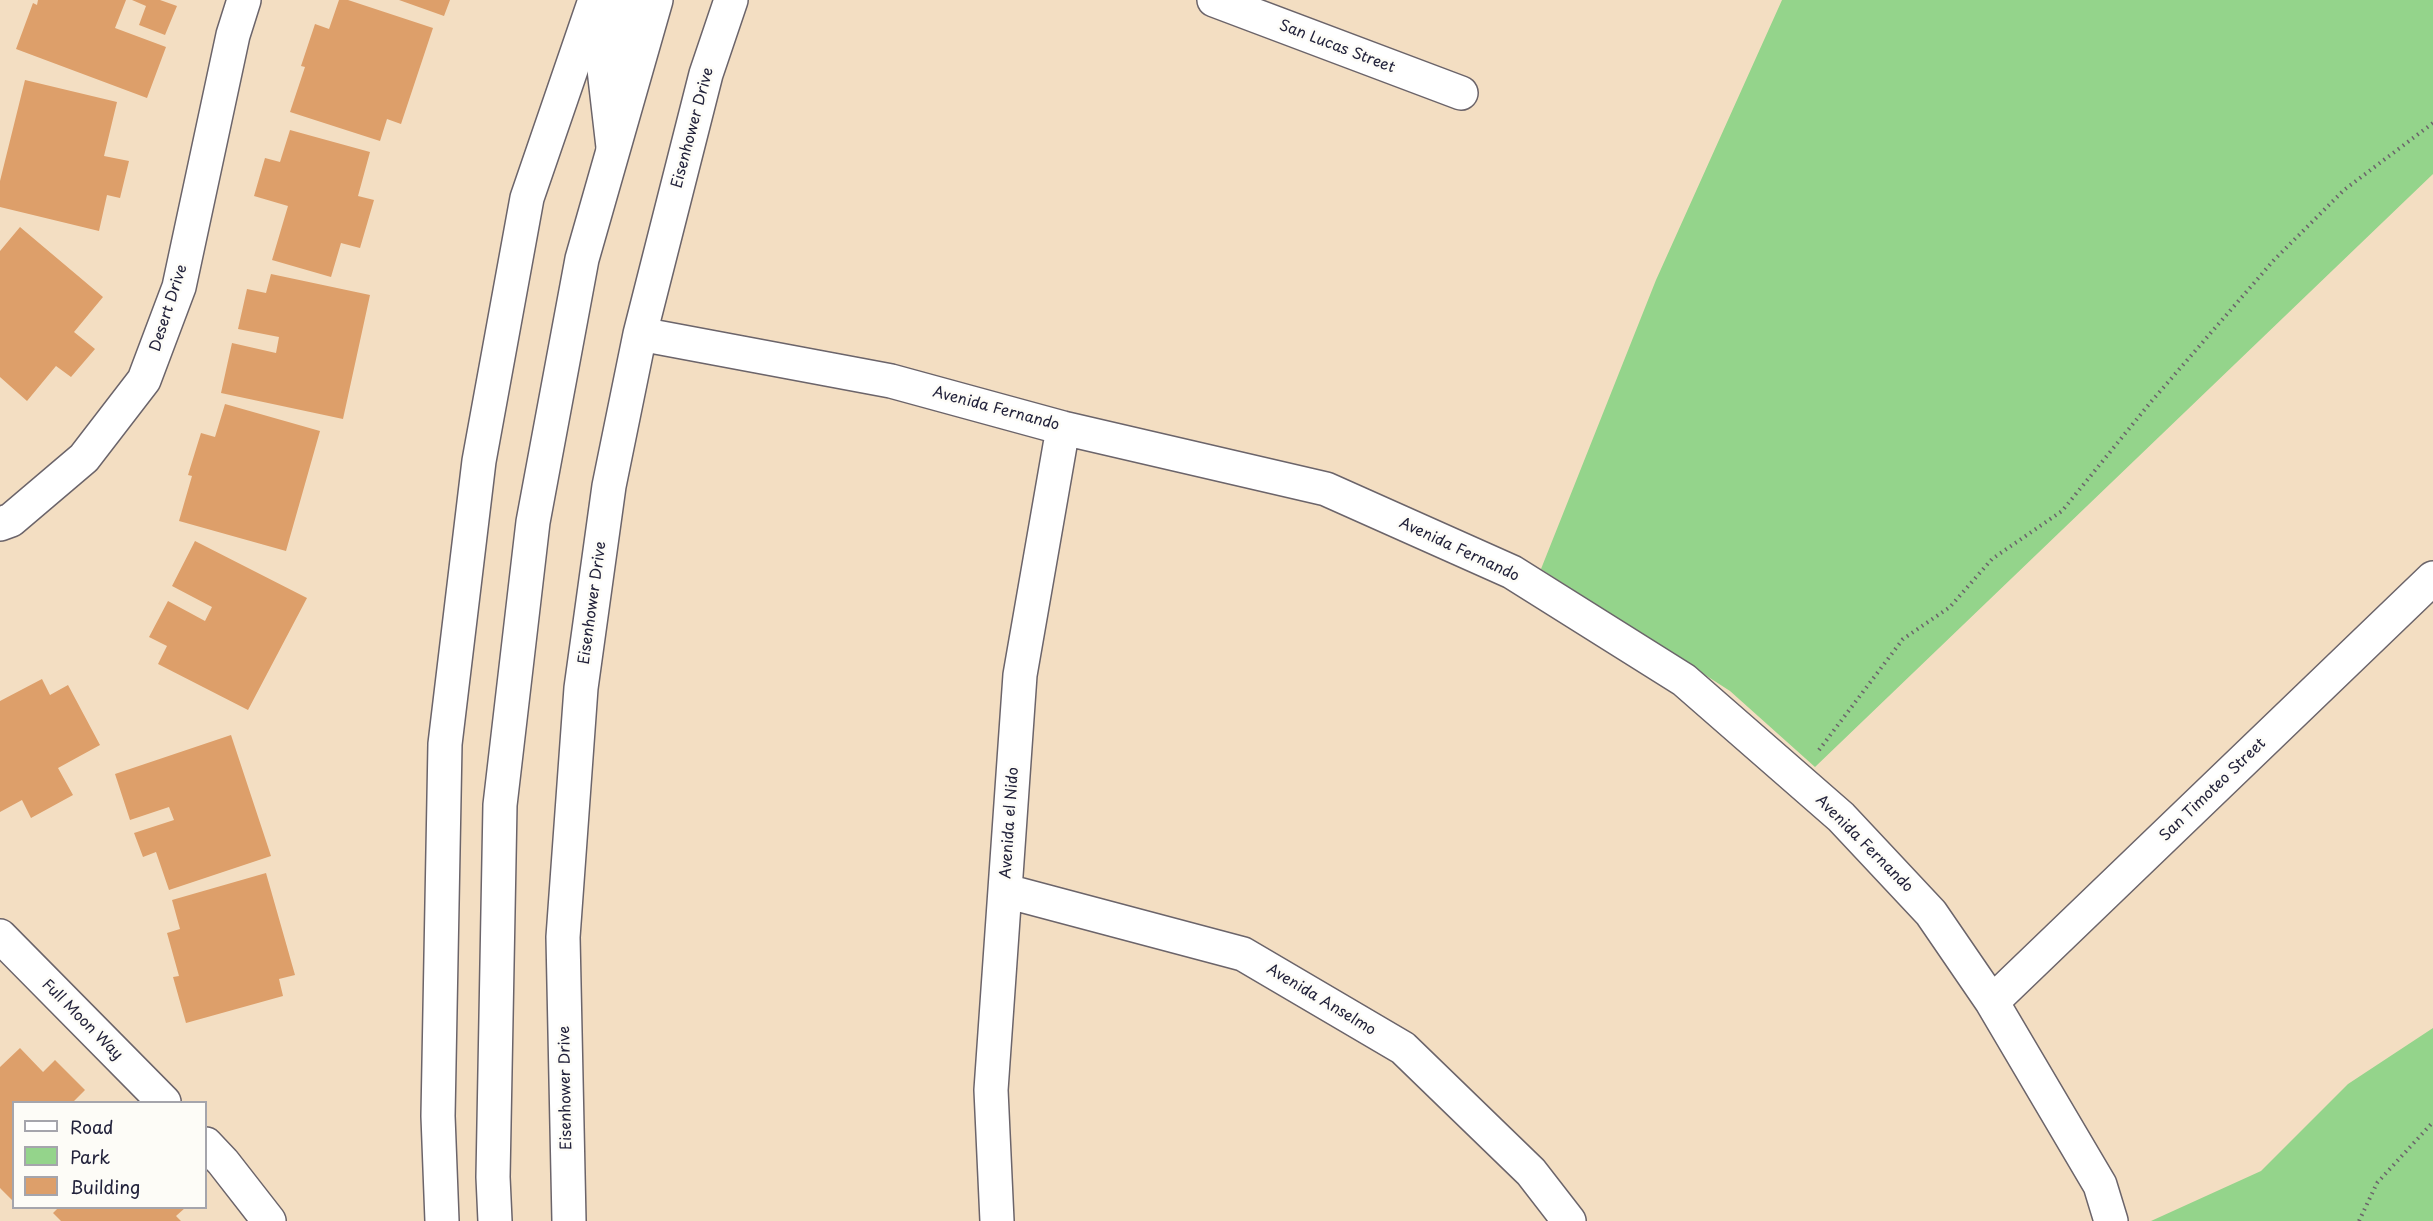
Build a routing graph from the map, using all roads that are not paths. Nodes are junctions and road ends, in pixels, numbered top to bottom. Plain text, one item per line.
1 (244, 0) edge
2 (595, 0) edge
3 (625, 0) edge
4 (656, 0) edge
5 (731, 0) edge
6 (1214, 0) edge
7 (1461, 93) dead end
8 (613, 147) junction
9 (640, 334) junction
10 (1063, 428) junction
11 (0, 525) edge
12 (2433, 578) edge
13 (1006, 891) junction
14 (0, 936) edge
15 (1992, 1002) junction
16 (163, 1101) edge
17 (207, 1145) edge
18 (269, 1221) edge
19 (442, 1221) edge
20 (495, 1221) edge
21 (569, 1221) edge
22 (997, 1221) edge
23 (1569, 1221) edge
24 (2111, 1221) edge

1 - 11 street, Desert Drive
2 - 19 street
3 - 8 street
4 - 8 street
5 - 9 street, Eisenhower Drive
6 - 7 street, San Lucas Street
8 - 20 street
9 - 10 street, Avenida Fernando
9 - 21 street, Eisenhower Drive
10 - 13 street, Avenida el Nido
10 - 15 street, Avenida Fernando
12 - 15 street, San Timoteo Street
13 - 22 street, Avenida el Nido
13 - 23 street, Avenida Anselmo
14 - 16 street, Full Moon Way
15 - 24 street, Avenida Fernando
17 - 18 street

